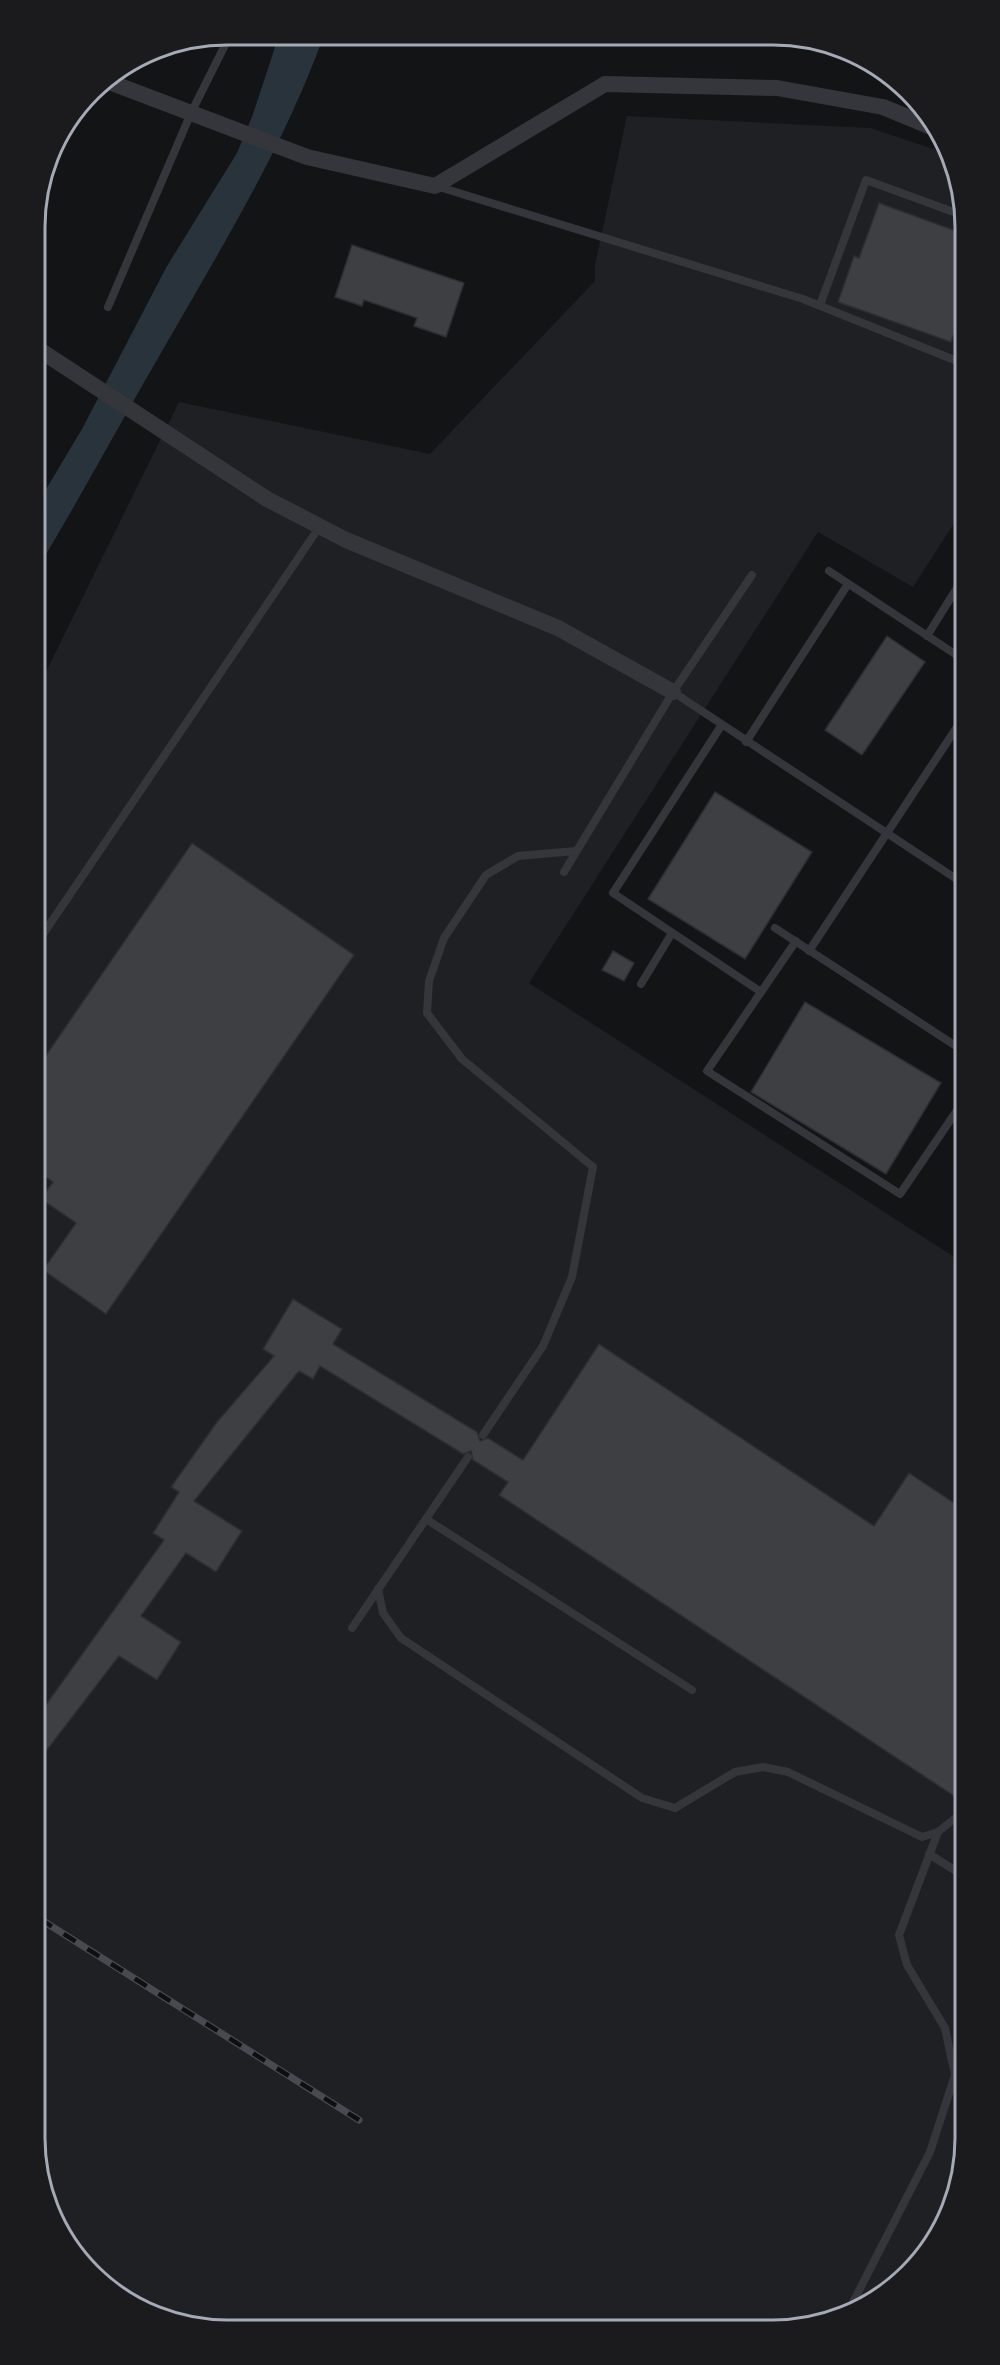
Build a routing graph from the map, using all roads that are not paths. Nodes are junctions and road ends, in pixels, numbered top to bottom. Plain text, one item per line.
1 (224, 45) edge
2 (115, 84) edge
3 (191, 113) junction
4 (922, 123) edge
5 (435, 186) junction
6 (954, 212) edge
7 (820, 305) junction
8 (108, 307) dead end
9 (45, 354) edge
10 (955, 360) edge
11 (320, 526) junction
12 (829, 571) dead end
13 (752, 575) dead end
14 (848, 584) junction
15 (955, 591) edge
16 (927, 636) junction
17 (955, 655) edge
18 (673, 692) junction
19 (721, 726) junction
20 (955, 730) edge
21 (746, 742) junction
22 (885, 832) junction
23 (576, 851) junction
24 (564, 872) dead end
25 (955, 878) edge
26 (776, 928) dead end
27 (45, 931) edge
28 (672, 933) junction
29 (796, 941) junction
30 (810, 951) junction
31 (641, 984) dead end
32 (761, 992) junction
33 (955, 1045) edge
34 (955, 1113) edge
35 (483, 1435) dead end
36 (468, 1457) dead end
37 (426, 1519) junction
38 (378, 1588) junction
39 (352, 1628) dead end
40 (692, 1690) dead end
41 (955, 1818) edge
42 (938, 1832) junction
43 (929, 1854) junction
44 (955, 1870) edge
45 (955, 2075) edge
46 (955, 2075) edge
47 (854, 2301) edge

1 - 3 lane
2 - 3 street
3 - 5 street
3 - 8 lane
4 - 5 street
5 - 7 lane
6 - 7 lane
7 - 10 lane
9 - 11 street
11 - 18 street
11 - 27 lane
12 - 14 lane
13 - 18 lane
14 - 16 lane
14 - 21 lane
15 - 16 lane
16 - 17 lane
18 - 19 lane
18 - 23 lane
19 - 21 lane
19 - 28 lane
20 - 22 lane
21 - 22 lane
22 - 25 lane
22 - 30 lane
23 - 24 lane
23 - 35 lane
26 - 29 lane
28 - 31 lane
28 - 32 lane
29 - 30 lane
29 - 32 lane
30 - 33 lane
32 - 34 lane
36 - 37 lane
37 - 38 lane
37 - 40 lane
38 - 39 lane
38 - 42 lane
41 - 42 lane
42 - 43 lane
43 - 44 lane
43 - 45 lane
46 - 47 lane

